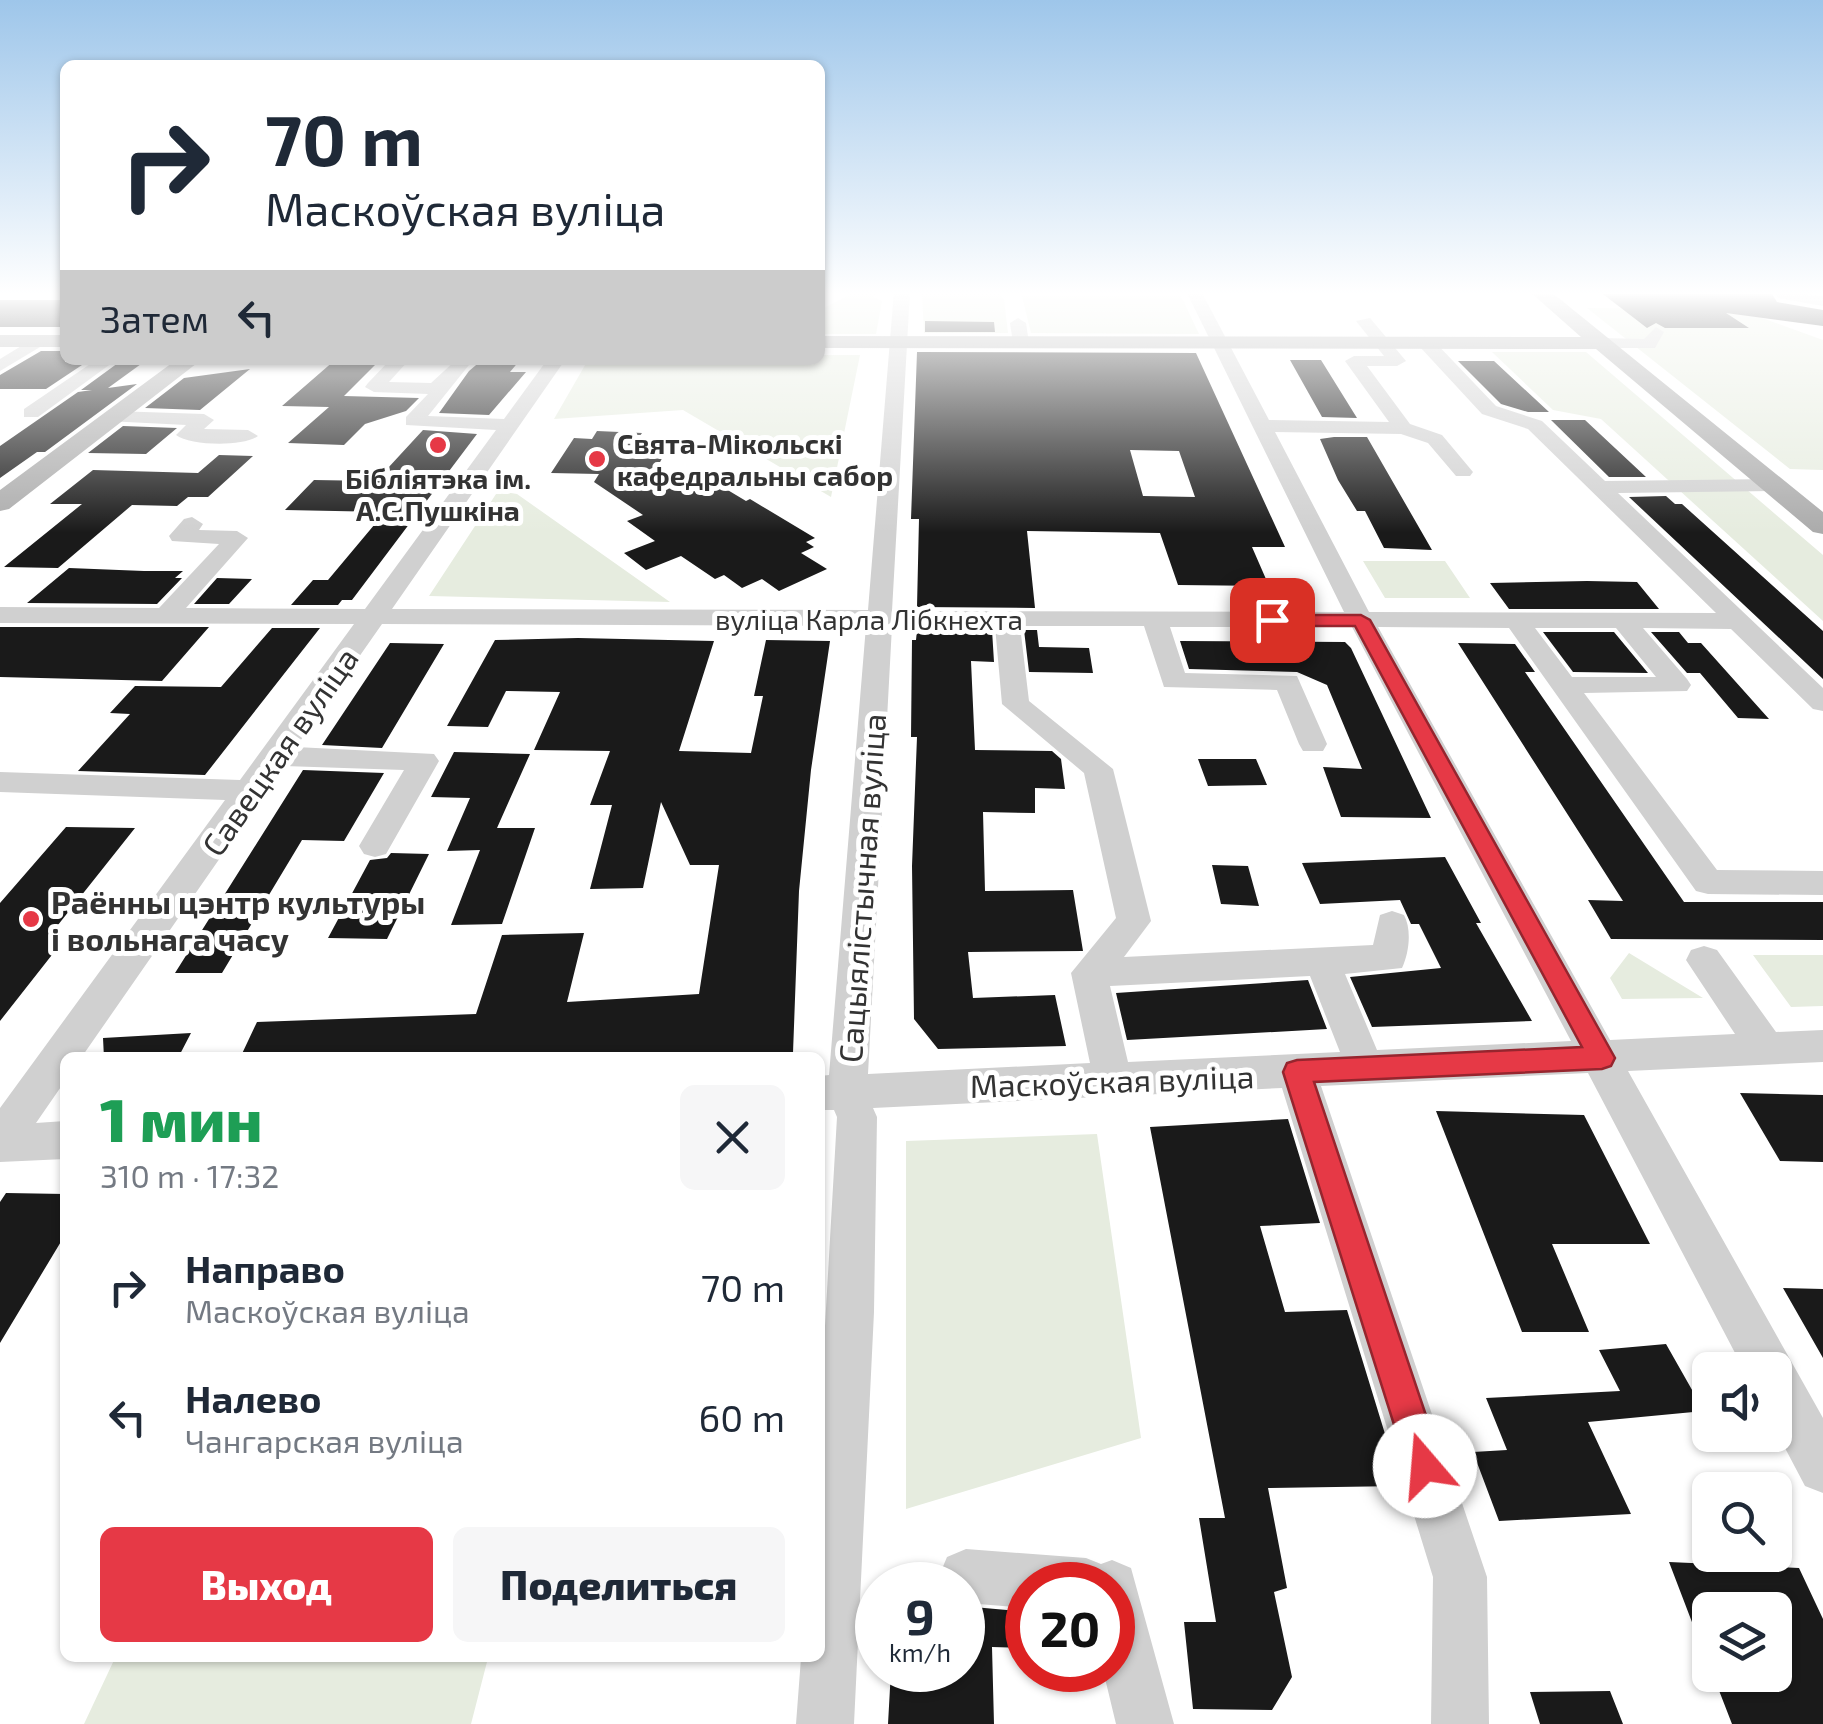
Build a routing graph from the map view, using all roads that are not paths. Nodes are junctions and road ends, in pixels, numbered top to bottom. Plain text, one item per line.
1 (91, 371) edge
2 (175, 371) edge
3 (389, 371) edge
4 (455, 371) edge
5 (548, 371) edge
6 (895, 371) edge
7 (1232, 371) edge
8 (1362, 371) edge
9 (1453, 371) edge
10 (1635, 371) edge
11 (436, 390) junction
12 (31, 413) dead end
13 (114, 418) junction
14 (510, 424) junction
15 (1260, 426) junction
16 (1403, 428) junction
17 (248, 436) dead end
18 (1463, 472) dead end
19 (1773, 485) junction
20 (1600, 487) junction
21 (0, 502) edge
22 (192, 524) dead end
23 (1823, 526) edge
24 (0, 616) edge
25 (165, 616) junction
26 (374, 618) junction
27 (879, 618) junction
28 (1007, 619) junction
29 (1155, 620) junction
30 (1361, 620) junction
31 (1517, 621) junction
32 (1623, 621) junction
33 (1739, 621) junction
34 (1564, 685) junction
35 (1823, 702) edge
36 (1314, 744) dead end
37 (275, 756) junction
38 (0, 782) edge
39 (250, 791) junction
40 (374, 846) dead end
41 (1823, 883) edge
42 (1392, 924) dead end
43 (1704, 960) dead end
44 (1324, 964) junction
45 (1089, 973) junction
46 (1823, 1046) edge
47 (1767, 1049) junction
48 (64, 1052) edge
49 (60, 1058) edge
50 (1602, 1058) junction
51 (1366, 1068) junction
52 (1297, 1072) junction
53 (1114, 1080) junction
54 (834, 1092) edge
55 (60, 1140) edge
56 (0, 1142) edge
57 (1760, 1352) edge
58 (1792, 1411) edge
59 (1823, 1468) edge
60 (1135, 1682) edge
61 (825, 1724) edge
62 (1145, 1724) edge
63 (1460, 1724) edge

1 - 12 street
2 - 13 main road
3 - 11 street
4 - 11 street
5 - 14 street, Савецкая вуліца
6 - 27 street, Сацыялістычная вуліца
7 - 15 street
8 - 16 street
9 - 20 street
10 - 19 main road
11 - 14 street
13 - 17 street
13 - 21 main road
14 - 26 street, Савецкая вуліца
15 - 16 street
15 - 30 street
16 - 18 street
19 - 20 street
19 - 23 main road
20 - 33 street
22 - 25 street
24 - 25 street, вуліца Карла Лібкнехта
25 - 26 street, вуліца Карла Лібкнехта
26 - 27 street, вуліца Карла Лібкнехта
26 - 37 street, Савецкая вуліца
27 - 28 street, вуліца Карла Лібкнехта
27 - 54 street, Сацыялістычная вуліца
28 - 29 street, вуліца Карла Лібкнехта
28 - 45 street
29 - 30 street, вуліца Карла Лібкнехта
29 - 36 street
30 - 31 street, вуліца Карла Лібкнехта
30 - 50 street
31 - 32 street, вуліца Карла Лібкнехта
31 - 34 street
32 - 33 street, вуліца Карла Лібкнехта
32 - 34 street
33 - 35 street
34 - 41 street
37 - 39 street, Савецкая вуліца
37 - 40 street
38 - 39 street
39 - 48 street, Савецкая вуліца
42 - 44 street
43 - 47 street
44 - 45 street
44 - 51 street
45 - 53 street
46 - 47 street, Маскоўская вуліца
47 - 50 street, Маскоўская вуліца
49 - 56 street, Савецкая вуліца
50 - 51 street, Маскоўская вуліца
50 - 57 street
51 - 52 street, Маскоўская вуліца
52 - 53 street, Маскоўская вуліца
52 - 63 street
53 - 54 street, Маскоўская вуліца
54 - 61 street, Сацыялістычная вуліца
55 - 56 street
58 - 59 street
60 - 62 street

